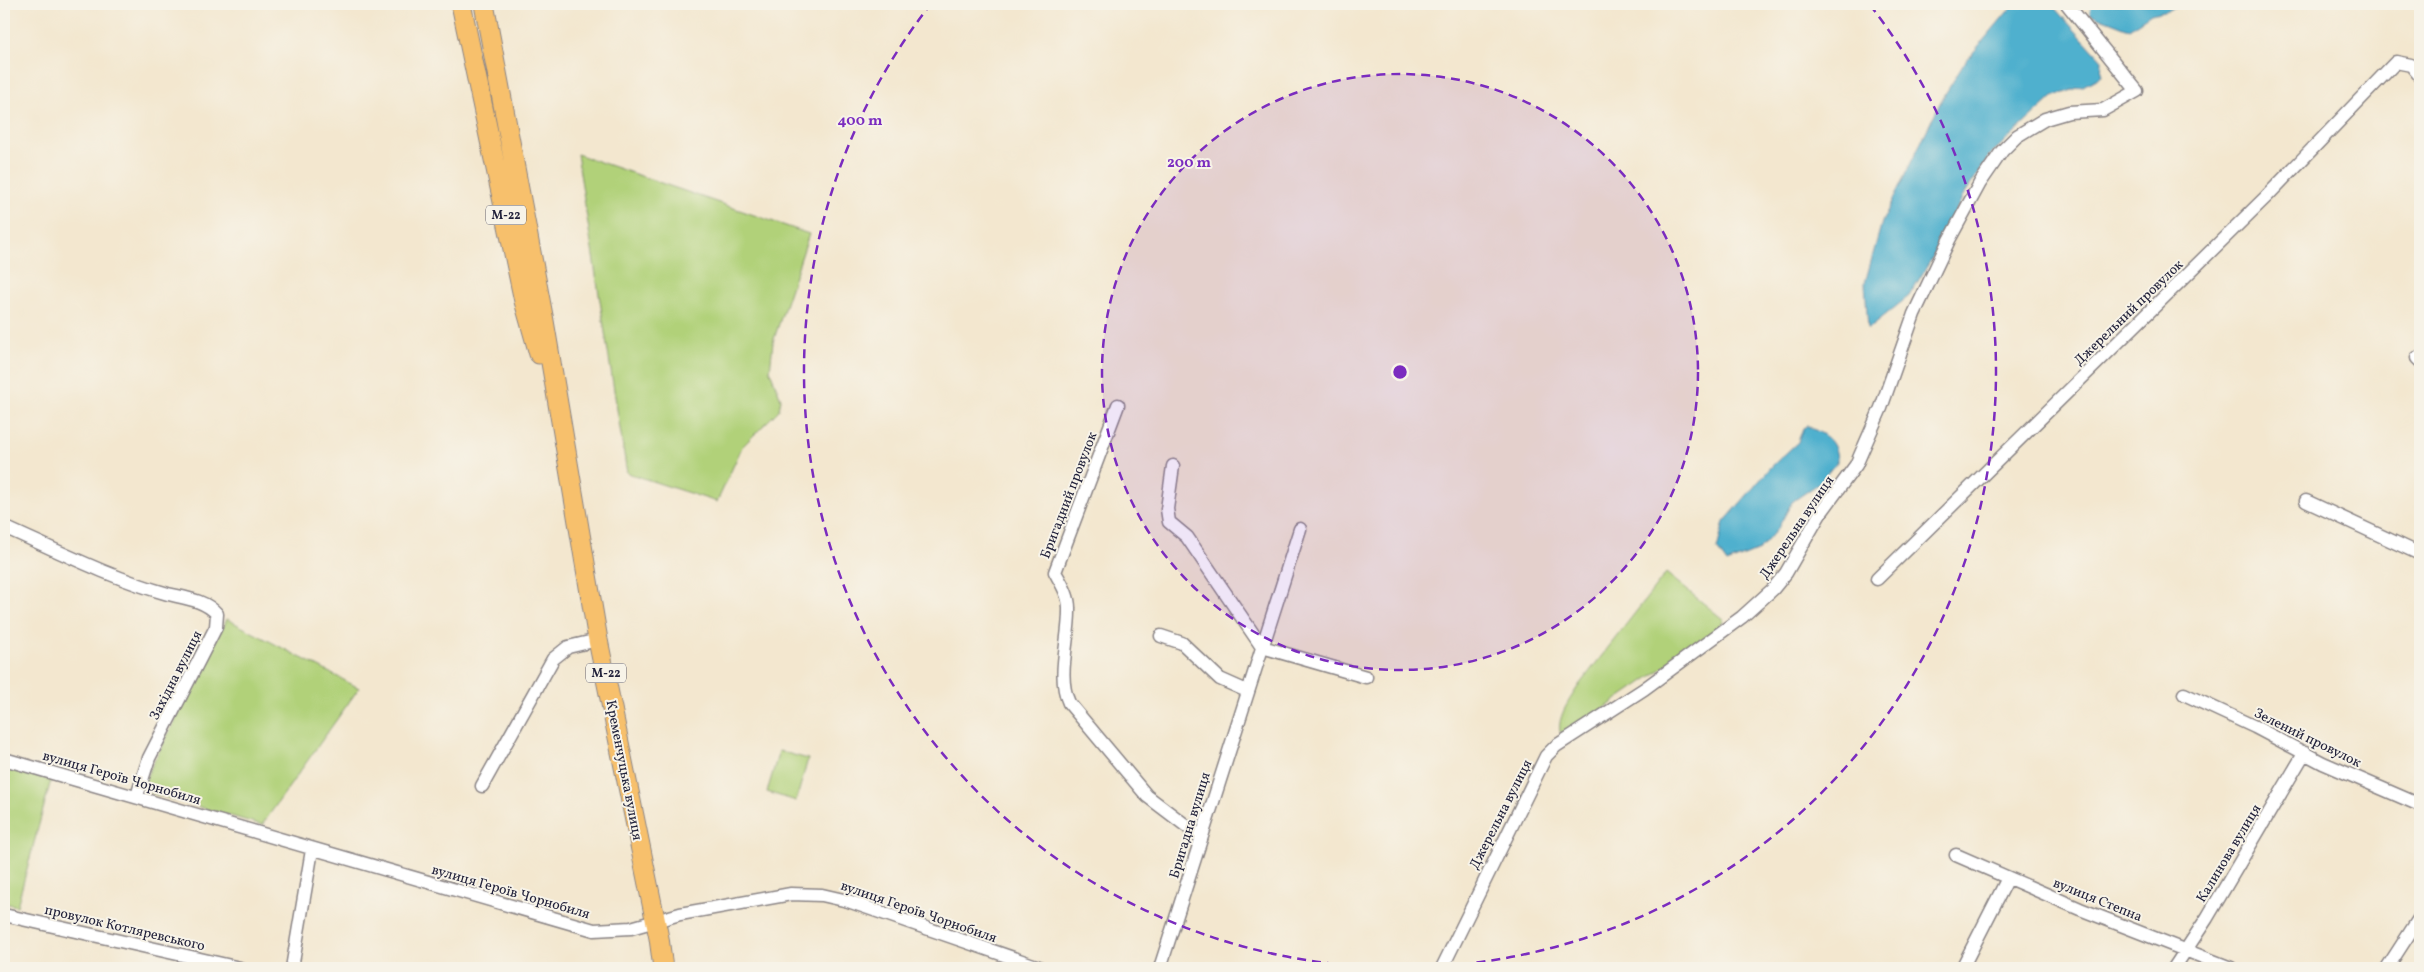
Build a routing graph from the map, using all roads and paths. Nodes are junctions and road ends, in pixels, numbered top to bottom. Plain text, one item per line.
1 (461, 4) edge
2 (484, 4) edge
3 (2067, 4) edge
4 (2420, 76) edge
5 (1118, 405) dead end
6 (560, 424) junction
7 (1173, 466) dead end
8 (2306, 501) dead end
9 (4, 527) edge
10 (1300, 529) dead end
11 (2420, 554) edge
12 (1877, 579) dead end
13 (1161, 636) dead end
14 (598, 640) junction
15 (1262, 647) junction
16 (1366, 678) dead end
17 (1247, 691) junction
18 (2184, 694) dead end
19 (2305, 752) junction
20 (4, 759) edge
21 (482, 786) dead end
22 (137, 796) junction
23 (2420, 804) edge
24 (1201, 836) junction
25 (312, 850) junction
26 (1956, 855) dead end
27 (2008, 878) junction
28 (4, 915) edge
29 (2420, 918) edge
30 (655, 921) junction
31 (2186, 949) junction
32 (240, 968) edge
33 (292, 968) edge
34 (662, 968) edge
35 (1042, 968) edge
36 (1160, 968) edge
37 (1442, 968) edge
38 (1962, 968) edge
39 (2174, 968) edge
40 (2231, 968) edge
41 (2387, 968) edge

1 - 6 highway, М-22
2 - 6 highway, М-22
3 - 37 street, Джерельна вулиця
4 - 12 street, Джерельний провулок
5 - 24 street, Бригадний провулок
6 - 14 highway, Кременчуцька вулиця / М-22
7 - 15 street
8 - 11 street
9 - 22 street, Західна вулиця
10 - 15 street, Бригадна вулиця
13 - 17 street
14 - 21 street
14 - 30 highway, Кременчуцька вулиця / М-22
15 - 16 street
15 - 17 street, Бригадна вулиця
17 - 24 street, Бригадна вулиця
18 - 19 street, Зелений провулок
19 - 23 street, Зелений провулок
19 - 31 street, Калинова вулиця
20 - 22 street, вулиця Героїв Чорнобиля
22 - 25 street, вулиця Героїв Чорнобиля
24 - 36 street, Бригадна вулиця
25 - 30 street, вулиця Героїв Чорнобиля
25 - 33 street
26 - 27 street, вулиця Степна
27 - 31 street, вулиця Степна
27 - 38 street
28 - 32 street, провулок Котляревського
29 - 41 street
30 - 34 highway, Кременчуцька вулиця / М-22
30 - 35 street, вулиця Героїв Чорнобиля
31 - 39 street, Калинова вулиця
31 - 40 street, вулиця Степна

